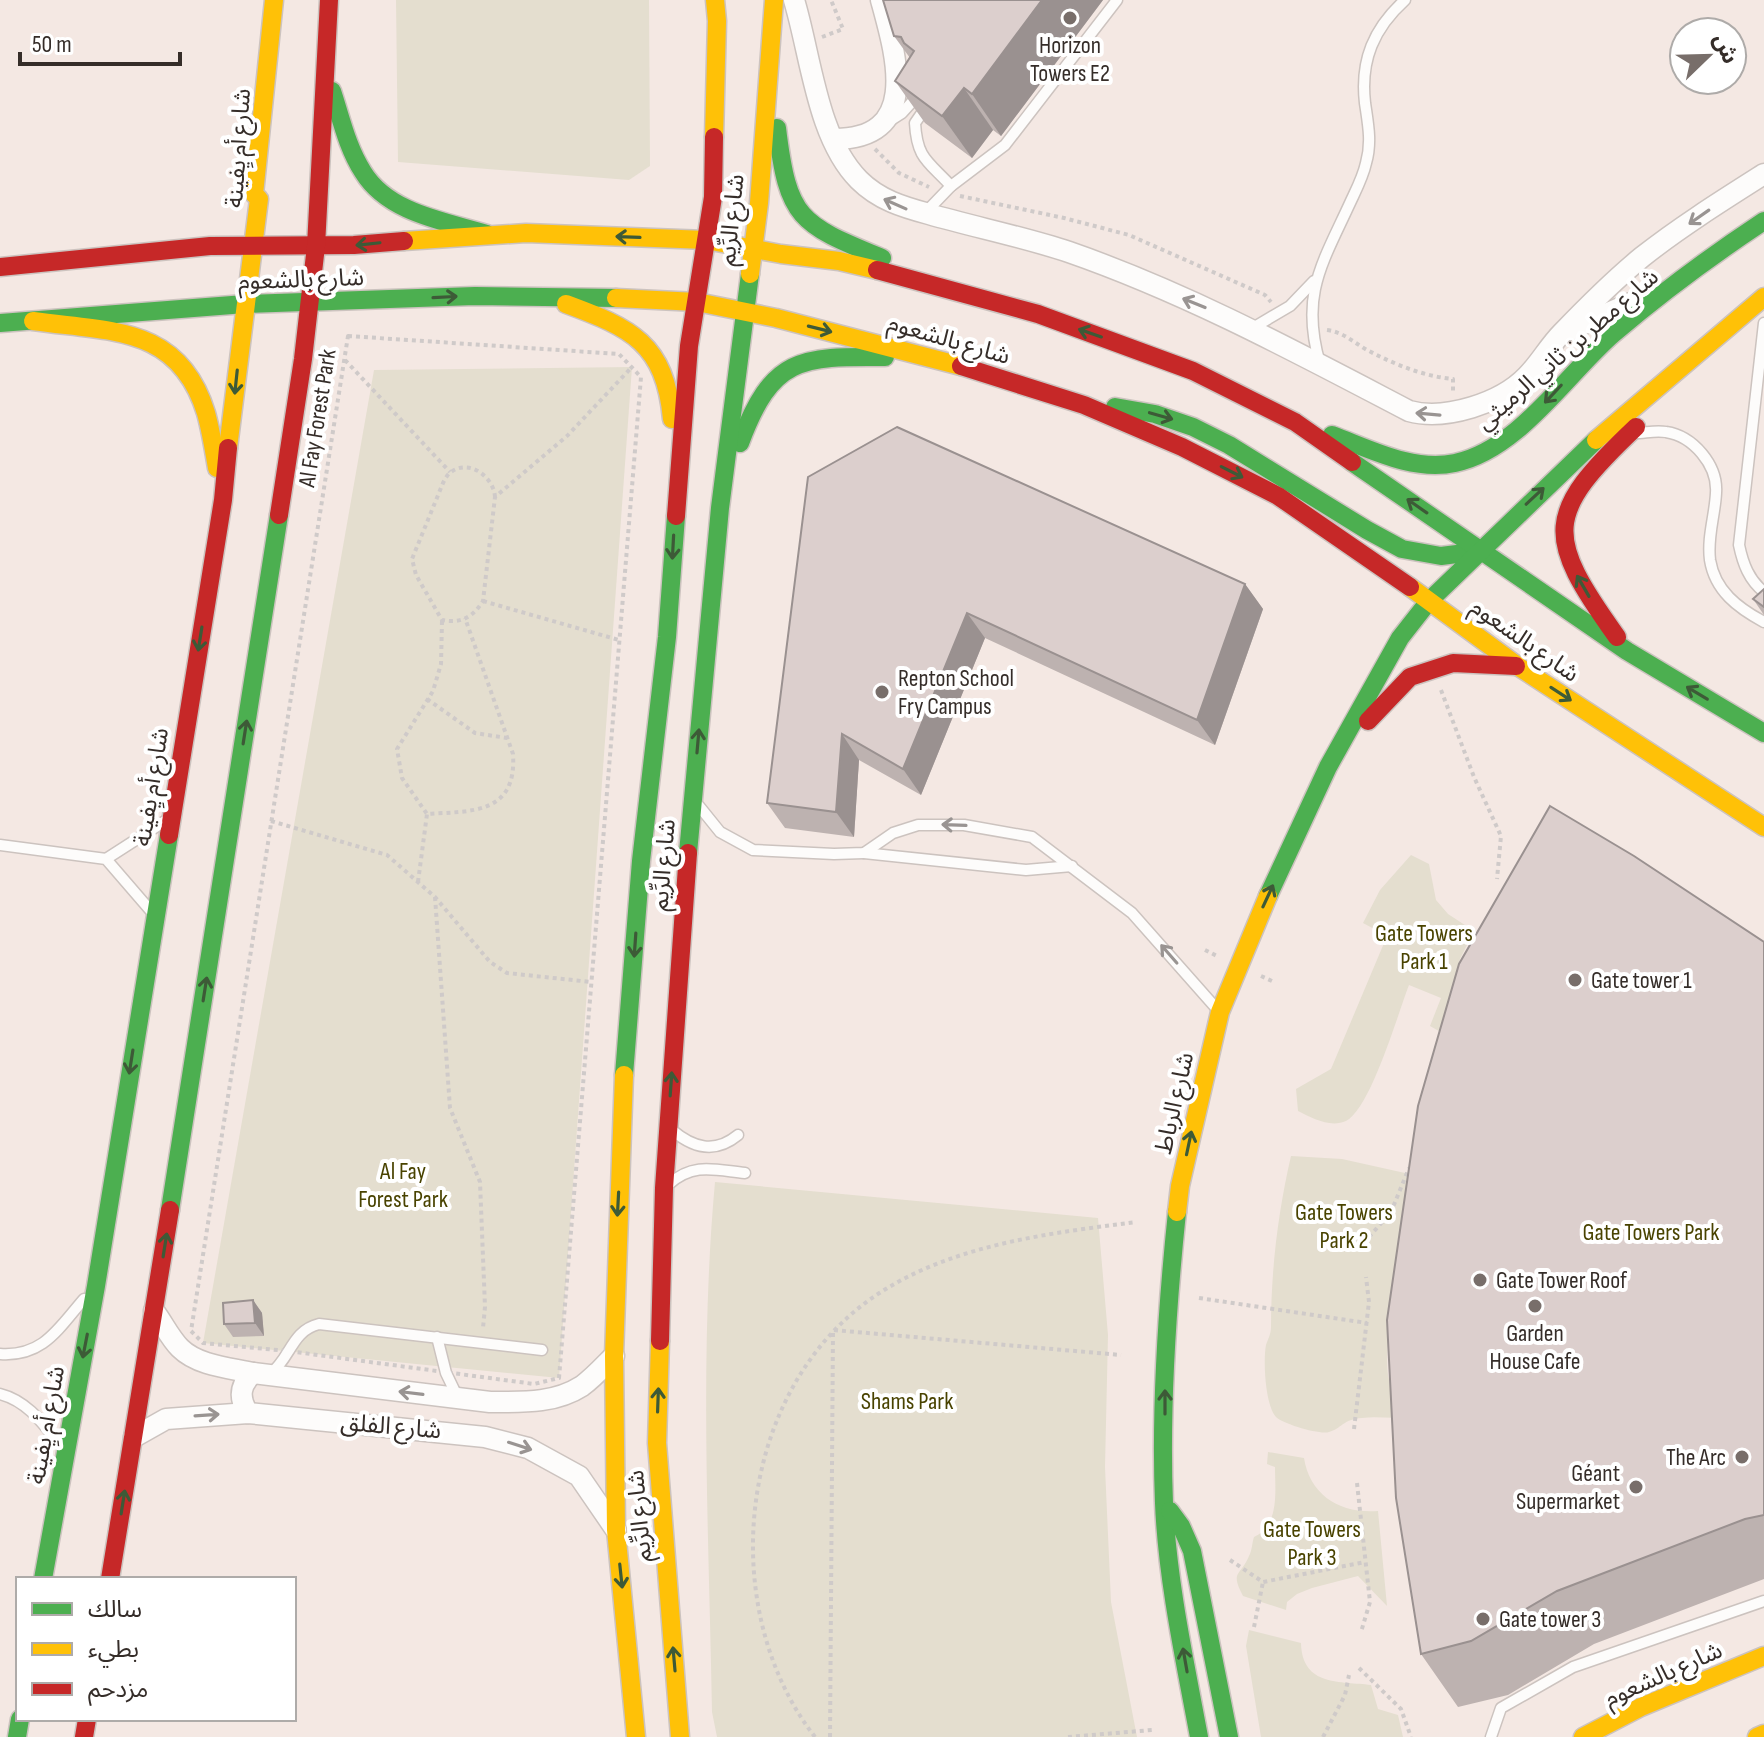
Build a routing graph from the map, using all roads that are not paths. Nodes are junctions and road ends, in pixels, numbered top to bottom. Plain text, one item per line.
1 (274, 0) edge
2 (329, 0) edge
3 (715, 0) edge
4 (774, 0) edge
5 (794, 0) edge
6 (881, 0) edge
7 (1117, 0) edge
8 (1405, 0) edge
9 (769, 63) junction
10 (327, 75) junction
11 (926, 86) edge
12 (935, 96) edge
13 (870, 132) junction
14 (833, 139) junction
15 (1764, 174) edge
16 (948, 190) junction
17 (925, 213) junction
18 (1764, 221) edge
19 (487, 234) junction
20 (706, 240) junction
21 (316, 246) junction
22 (255, 247) junction
23 (754, 249) junction
24 (0, 267) edge
25 (1693, 272) junction
26 (1315, 280) junction
27 (956, 290) junction
28 (543, 296) junction
29 (1764, 297) edge
30 (697, 302) junction
31 (311, 303) junction
32 (245, 304) junction
33 (744, 312) junction
34 (33, 321) junction
35 (0, 323) edge
36 (1764, 323) edge
37 (1250, 329) junction
38 (1560, 335) junction
39 (937, 358) junction
40 (1320, 364) junction
41 (1084, 405) junction
42 (1295, 422) junction
43 (1629, 433) junction
44 (223, 500) junction
45 (675, 505) junction
46 (720, 508) junction
47 (1481, 551) junction
48 (1764, 592) edge
49 (1429, 601) junction
50 (1764, 622) edge
51 (1627, 651) junction
52 (1519, 667) junction
53 (1764, 733) edge
54 (1328, 767) junction
55 (693, 797) junction
56 (170, 817) junction
57 (1764, 827) edge
58 (0, 845) edge
59 (864, 853) junction
60 (106, 859) junction
61 (1072, 866) junction
62 (154, 914) junction
63 (1220, 1012) junction
64 (668, 1121) junction
65 (738, 1135) dead end
66 (745, 1173) dead end
67 (664, 1188) junction
68 (96, 1286) junction
69 (154, 1311) junction
70 (437, 1337) junction
71 (542, 1350) dead end
72 (0, 1354) edge
73 (614, 1356) junction
74 (261, 1374) junction
75 (0, 1394) edge
76 (458, 1398) junction
77 (490, 1402) junction
78 (248, 1413) junction
79 (134, 1437) junction
80 (485, 1437) junction
81 (65, 1451) junction
82 (1164, 1504) junction
83 (616, 1530) junction
84 (43, 1577) edge
85 (110, 1577) edge
86 (1764, 1601) edge
87 (1764, 1656) edge
88 (1764, 1734) edge
89 (634, 1735) edge
90 (680, 1737) edge
91 (1199, 1737) edge
92 (1229, 1737) edge
93 (1491, 1737) edge
94 (1583, 1737) edge
95 (1757, 1737) edge

1 - 22 main road, شارع أم يِفينة
2 - 10 main road
3 - 20 main road, شارع الرِّيم
4 - 9 main road, شارع الرِّيم
5 - 14 street
6 - 13 street
7 - 16 lane
8 - 26 lane
9 - 23 main road, شارع الرِّيم
9 - 27 main road
10 - 19 main road
10 - 21 main road
11 - 13 lane
12 - 16 lane
13 - 14 street
17 -> 14 street
15 -> 38 street
16 - 17 lane
37 -> 17 street
18 - 25 main road, شارع مطر بن ثاني الرميثي
20 -> 19 main road, شارع بالشعوم
19 -> 21 main road, شارع بالشعوم
20 - 23 main road, شارع بالشعوم
20 - 30 main road, شارع الرِّيم
21 - 22 main road, شارع بالشعوم
21 - 31 main road
22 - 24 main road, شارع بالشعوم
22 - 32 main road, شارع أم يِفينة
23 - 27 main road, شارع بالشعوم
23 - 33 main road, شارع الرِّيم
25 - 38 street
25 -> 42 main road, شارع مطر بن ثاني الرميثي
26 - 37 lane
26 - 40 lane
42 -> 27 main road, شارع بالشعوم
28 - 30 main road, شارع بالشعوم
31 -> 28 main road, شارع بالشعوم
28 - 45 main road
29 - 43 main road
47 -> 29 main road
30 - 33 main road, شارع بالشعوم
30 - 45 main road, شارع الرِّيم
31 - 32 main road, شارع بالشعوم
69 -> 31 main road
32 - 34 main road, شارع بالشعوم
32 -> 44 main road, شارع أم يِفينة
33 -> 39 main road, شارع بالشعوم
33 - 46 main road, شارع الرِّيم
34 - 35 main road, شارع بالشعوم
34 - 44 main road
36 - 48 lane
37 - 40 street
38 -> 40 street
39 - 41 main road, شارع بالشعوم
39 - 46 main road
41 -> 47 main road
41 -> 49 main road, شارع بالشعوم
47 -> 42 main road, شارع بالشعوم
43 - 50 lane
51 -> 43 main road
44 -> 56 main road, شارع أم يِفينة
45 -> 73 main road, شارع الرِّيم
55 -> 46 main road, شارع الرِّيم
47 - 49 main road, شارع الرباط
47 - 51 main road, شارع بالشعوم
49 - 52 main road, شارع بالشعوم
49 - 54 main road, شارع الرباط
53 -> 51 main road, شارع بالشعوم
52 - 54 main road
52 -> 57 main road, شارع بالشعوم
63 -> 54 main road, شارع الرباط
55 - 59 lane
64 -> 55 main road, شارع الرِّيم
56 - 60 lane
56 - 62 main road, شارع أم يِفينة
58 - 60 lane
59 - 61 lane
61 -> 59 lane
60 - 62 lane
63 -> 61 lane
62 -> 68 main road, شارع أم يِفينة
82 -> 63 main road, شارع الرباط
64 - 65 lane
64 - 67 main road, شارع الرِّيم
66 - 67 lane
90 -> 67 main road, شارع الرِّيم
68 - 72 lane
68 -> 81 main road, شارع أم يِفينة
69 - 74 street, شارع الفلق
69 - 79 main road
70 - 71 lane
70 - 74 lane
70 - 76 lane
73 - 77 street, شارع الفلق
73 - 83 main road, شارع الرِّيم
76 -> 74 street, شارع الفلق
74 - 78 street
75 - 81 lane
76 - 77 street, شارع الفلق
77 - 80 street
79 -> 78 street, شارع الفلق
78 - 80 street, شارع الفلق
85 -> 79 main road
80 -> 83 street, شارع الفلق
81 - 84 main road, شارع أم يِفينة
91 -> 82 main road, شارع الرباط
82 - 92 main road
83 -> 89 main road, شارع الرِّيم
86 - 93 lane
87 - 94 main road, شارع بالشعوم
88 - 95 main road

